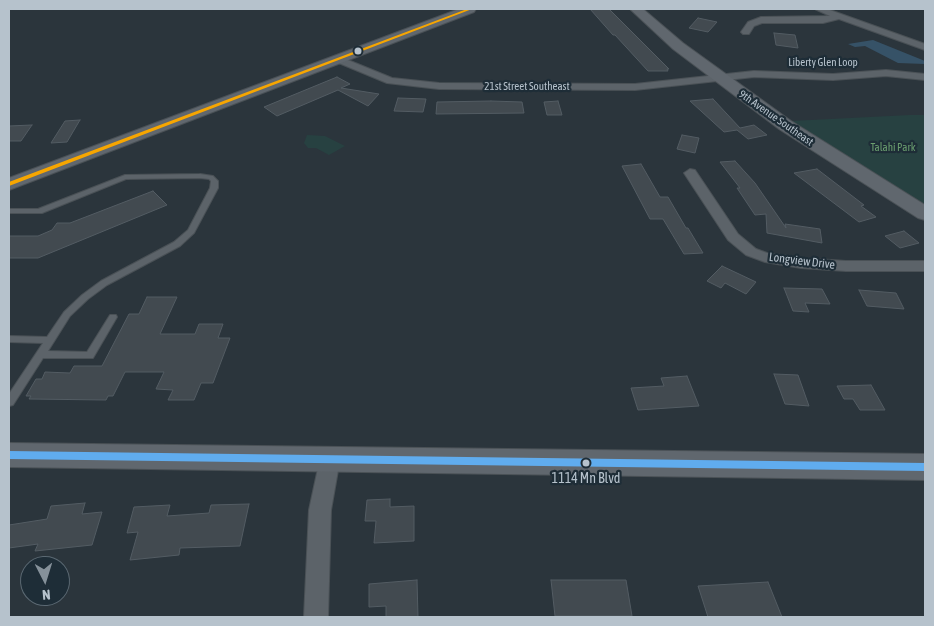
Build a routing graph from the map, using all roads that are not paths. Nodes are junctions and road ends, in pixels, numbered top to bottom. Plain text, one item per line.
1 (470, 9) edge
2 (636, 9) edge
3 (819, 9) edge
4 (840, 16) junction
5 (746, 32) dead end
6 (925, 47) edge
7 (338, 59) junction
8 (720, 77) junction
9 (925, 77) edge
10 (690, 173) dead end
11 (9, 184) edge
12 (9, 211) edge
13 (925, 214) edge
14 (925, 266) edge
15 (113, 317) dead end
16 (9, 339) edge
17 (50, 340) junction
18 (41, 354) junction
19 (9, 402) edge
20 (9, 455) edge
21 (330, 459) junction
22 (925, 467) edge
23 (316, 617) edge

1 - 7 street
2 - 8 street, 9th Avenue Southeast
3 - 4 street
4 - 5 street
4 - 6 street
7 - 8 street, 21st Street Southeast
7 - 11 street
8 - 9 street, Liberty Glen Loop
8 - 13 street, 9th Avenue Southeast
10 - 14 street, Longview Drive
12 - 17 lane
15 - 18 lane
16 - 17 lane
17 - 18 lane
18 - 19 lane
20 - 21 street
21 - 22 street
21 - 23 street

